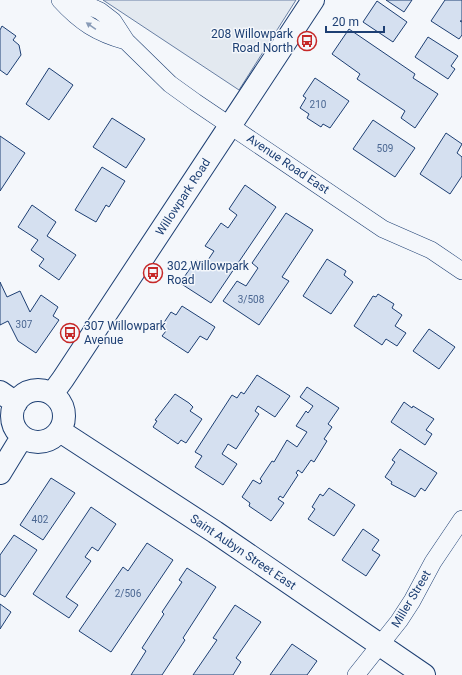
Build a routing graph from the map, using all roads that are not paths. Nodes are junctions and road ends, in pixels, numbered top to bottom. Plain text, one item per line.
1 (60, 0) edge
2 (76, 0) edge
3 (313, 0) edge
4 (126, 41) junction
5 (230, 125) junction
6 (462, 271) edge
7 (52, 394) junction
8 (8, 397) edge
9 (60, 431) junction
10 (22, 437) junction
11 (0, 473) edge
12 (462, 519) edge
13 (379, 645) junction
14 (356, 675) edge
15 (424, 675) edge

4 -> 1 street, Avenue Road East
2 - 4 street, Avenue Road East
3 - 5 main road, Willowpark Road
4 - 5 street, Avenue Road East
5 - 6 street, Avenue Road East
5 - 7 main road, Willowpark Road
7 - 8 main road
7 - 9 main road
8 - 10 main road
9 - 10 main road
9 - 13 main road, Saint Aubyn Street East
10 - 11 main road
12 - 13 street, Miller Street
13 - 14 street, Miller Street
13 - 15 main road, Saint Aubyn Street East

